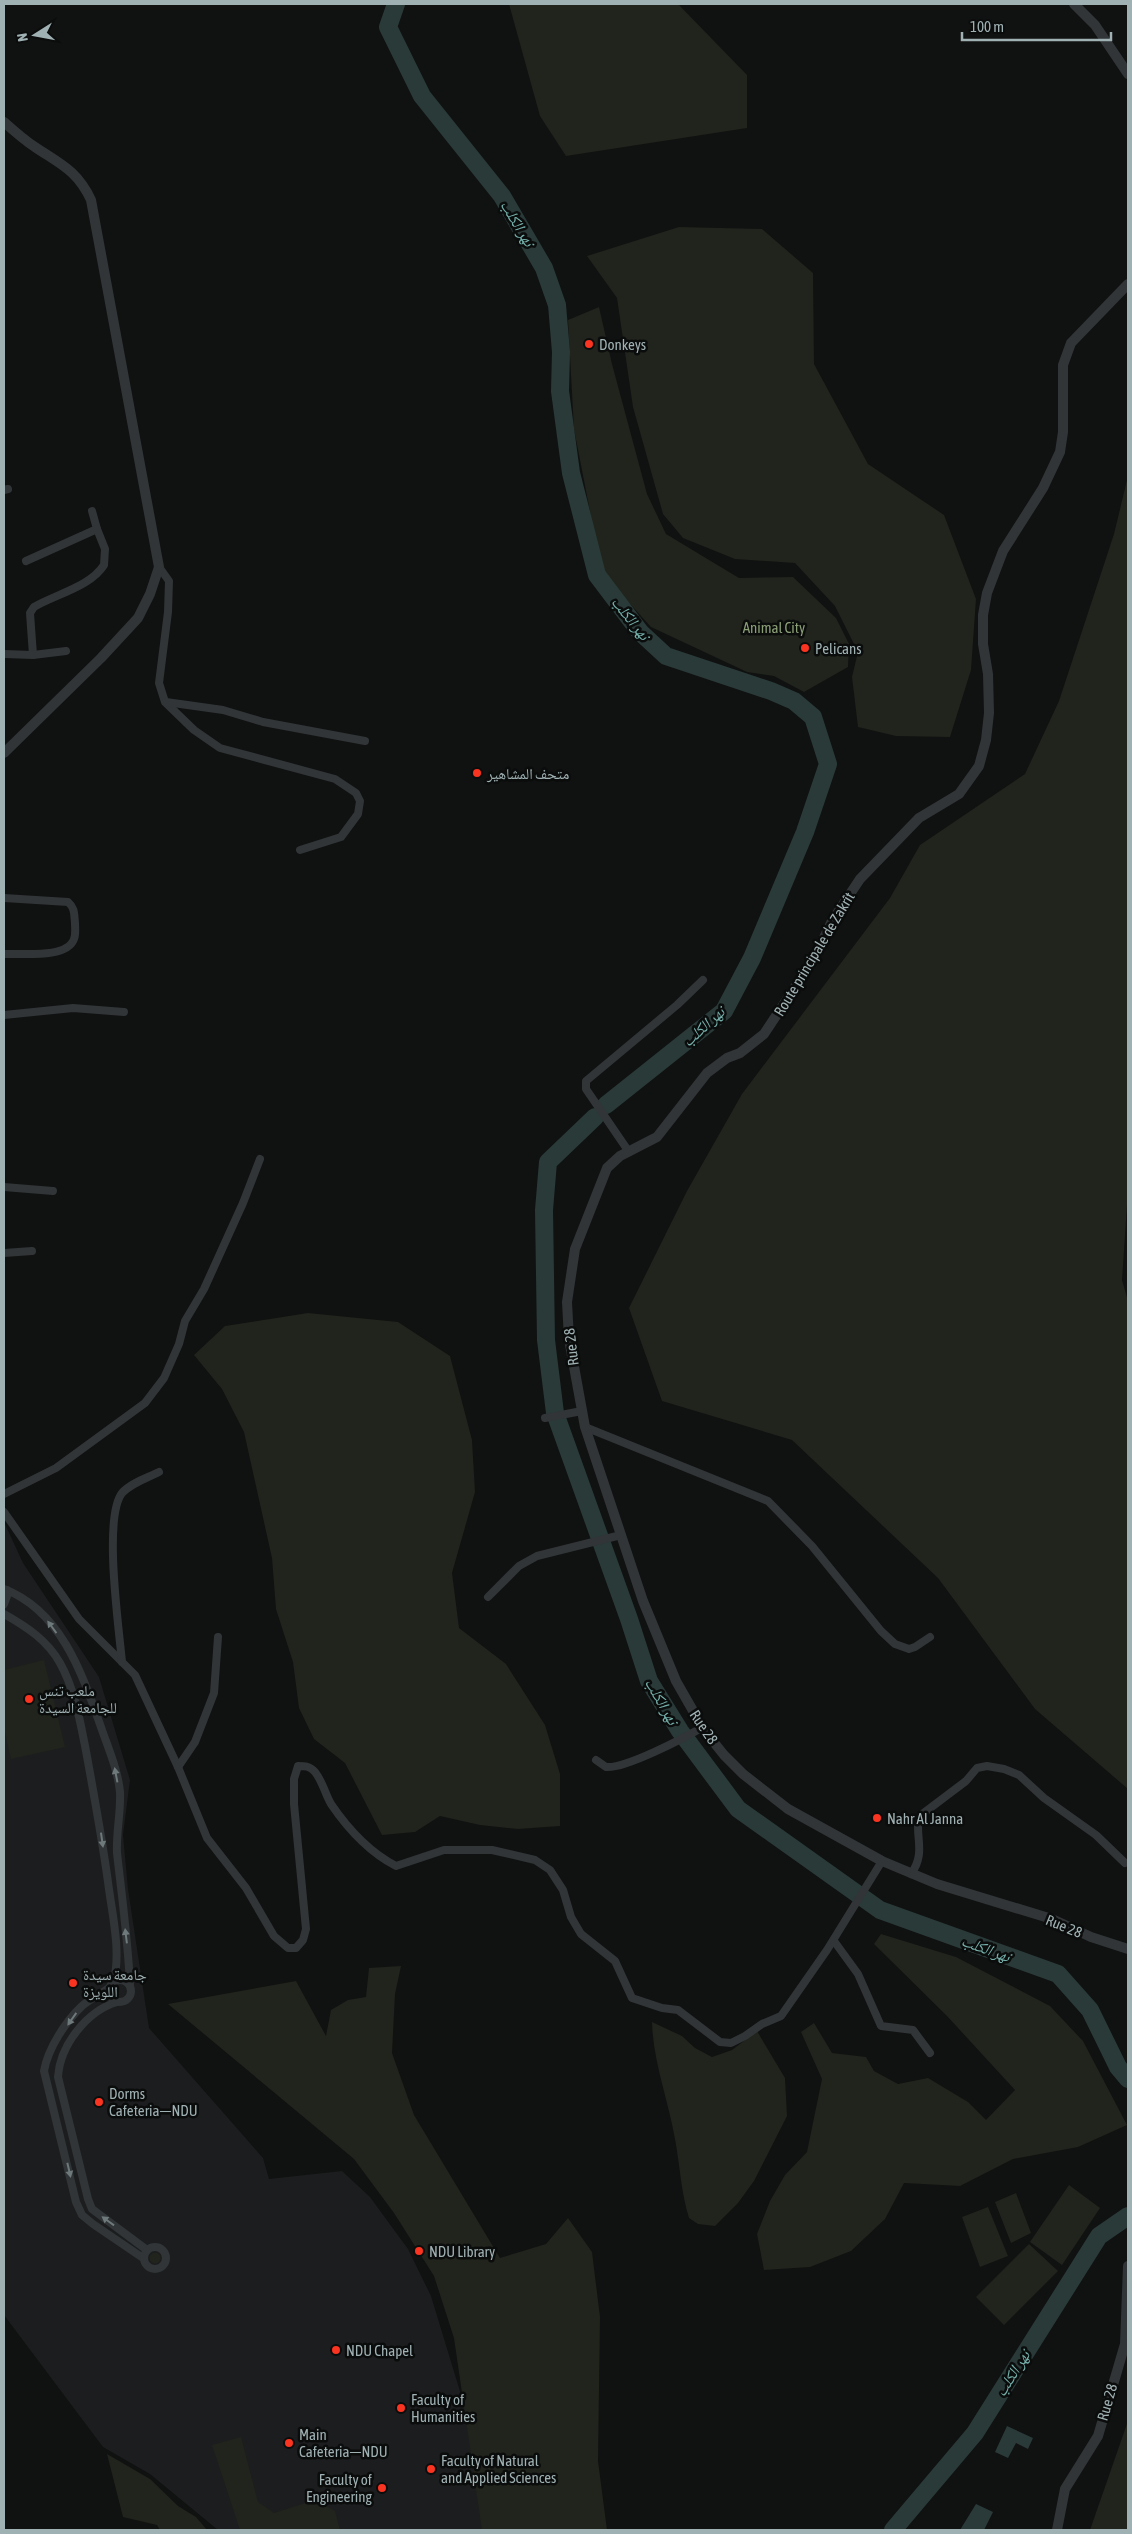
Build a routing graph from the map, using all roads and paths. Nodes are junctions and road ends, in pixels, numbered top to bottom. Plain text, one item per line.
1 (1074, 4) edge
2 (1128, 74) edge
3 (4, 122) edge
4 (1127, 287) edge
5 (92, 511) dead end
6 (98, 529) junction
7 (26, 561) dead end
8 (159, 567) junction
9 (66, 650) dead end
10 (4, 654) edge
11 (33, 655) junction
12 (165, 702) junction
13 (365, 741) dead end
14 (5, 751) edge
15 (300, 850) dead end
16 (4, 898) edge
17 (4, 954) edge
18 (703, 980) dead end
19 (124, 1012) dead end
20 (4, 1016) edge
21 (629, 1152) junction
22 (260, 1159) dead end
23 (4, 1187) edge
24 (53, 1191) dead end
25 (32, 1251) dead end
26 (4, 1253) edge
27 (571, 1264) joint
28 (580, 1411) junction
29 (545, 1418) dead end
30 (585, 1427) junction
31 (159, 1472) dead end
32 (4, 1494) edge
33 (4, 1512) edge
34 (621, 1534) junction
35 (5, 1590) edge
36 (488, 1596) dead end
37 (4, 1604) edge
38 (4, 1614) edge
39 (218, 1637) dead end
40 (930, 1637) dead end
41 (122, 1662) junction
42 (699, 1729) junction
43 (596, 1760) dead end
44 (178, 1767) junction
45 (882, 1861) junction
46 (1125, 1863) dead end
47 (911, 1874) junction
48 (834, 1941) junction
49 (1128, 1949) edge
50 (114, 1981) junction
51 (130, 1985) junction
52 (109, 1988) junction
53 (117, 2002) junction
54 (930, 2053) dead end
55 (147, 2250) junction
56 (144, 2258) junction
57 (1128, 2266) edge
58 (1057, 2530) edge

1 - 2 street
3 - 8 street
4 - 21 street, Route principale de Zakrît
5 - 6 street
6 - 7 street
6 - 11 street
8 - 12 street
8 - 14 street
9 - 11 street
10 - 11 street
12 - 13 street
12 - 15 street
16 - 17 street
18 - 21 street
19 - 20 street
21 - 27 street, Route principale de Zakrît
22 - 32 street
23 - 24 street
25 - 26 street
27 - 28 street, Rue 28
28 - 29 street
28 - 30 street, Rue 28
30 - 34 street, Rue 28
30 - 40 street
31 - 41 street
33 - 41 street
34 - 36 street
34 - 42 street, Rue 28
35 - 37 street
51 -> 35 street
38 -> 50 street
39 - 44 street
41 - 44 street
42 - 43 street
42 - 45 street, Rue 28
44 - 48 street
45 - 47 street, Rue 28
45 - 48 street
46 - 47 street
47 - 49 street, Rue 28
48 - 54 street
50 - 51 street
50 - 52 street
51 - 53 street
52 - 53 street
52 -> 56 street
55 -> 53 street
55 - 56 street
55 - 56 street
57 - 58 street, Rue 28

